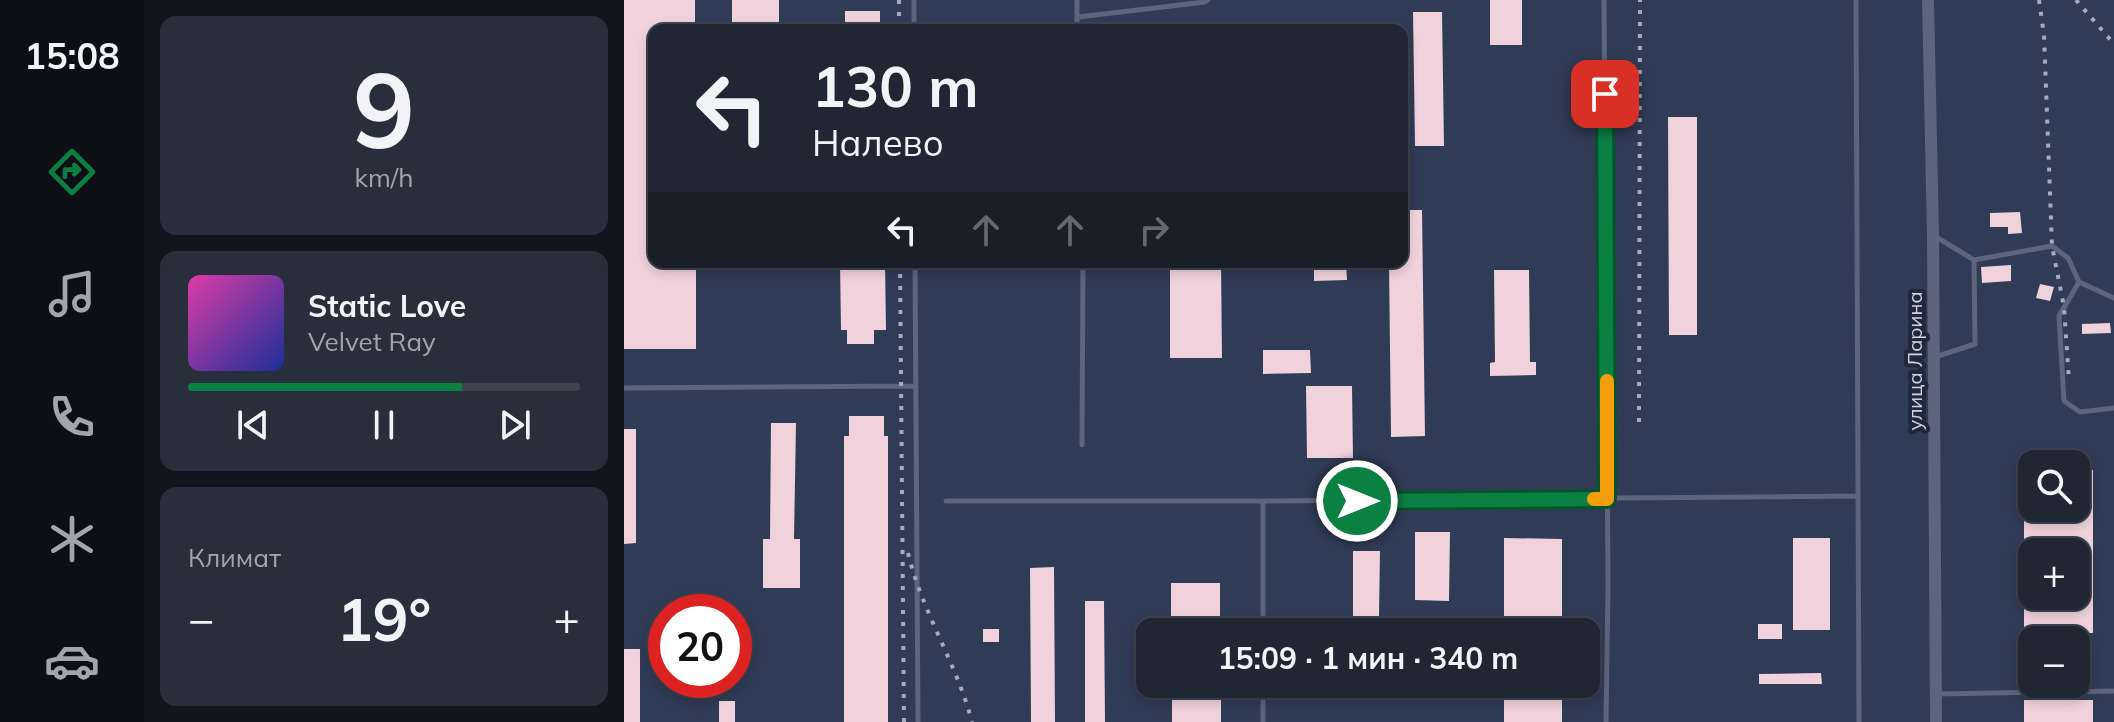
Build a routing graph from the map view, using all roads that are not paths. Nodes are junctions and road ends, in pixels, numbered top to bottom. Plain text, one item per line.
1 (914, 0) edge
2 (1077, 0) edge
3 (1208, 0) edge
4 (1604, 0) edge
5 (1856, 0) edge
6 (1928, 0) edge
7 (1078, 17) junction
8 (914, 24) edge
9 (1077, 24) edge
10 (1933, 235) junction
11 (1974, 260) junction
12 (915, 268) edge
13 (1083, 268) edge
14 (2079, 282) junction
15 (2114, 298) edge
16 (1934, 357) junction
17 (916, 386) junction
18 (624, 388) edge
19 (2114, 408) edge
20 (1082, 445) dead end
21 (1857, 496) junction
22 (1607, 499) junction
23 (946, 501) dead end
24 (1263, 501) junction
25 (1263, 618) edge
26 (2114, 691) edge
27 (1935, 694) junction
28 (1263, 698) edge
29 (918, 722) edge
30 (1263, 722) edge
31 (1606, 722) edge
32 (1859, 722) edge
33 (1936, 722) edge

1 - 8 lane
2 - 7 lane
3 - 7 lane
4 - 22 lane
5 - 21 lane
6 - 10 street, улица Ларина
7 - 9 lane
10 - 11 lane
10 - 16 street, улица Ларина
11 - 14 lane
11 - 16 lane
12 - 17 lane
13 - 20 lane
14 - 15 lane
14 - 19 lane
16 - 27 street, улица Ларина
17 - 18 lane
17 - 29 lane
21 - 22 lane
21 - 32 lane
22 - 24 lane
22 - 31 lane
23 - 24 lane
24 - 25 lane
26 - 27 lane
27 - 33 street, улица Ларина
28 - 30 lane

